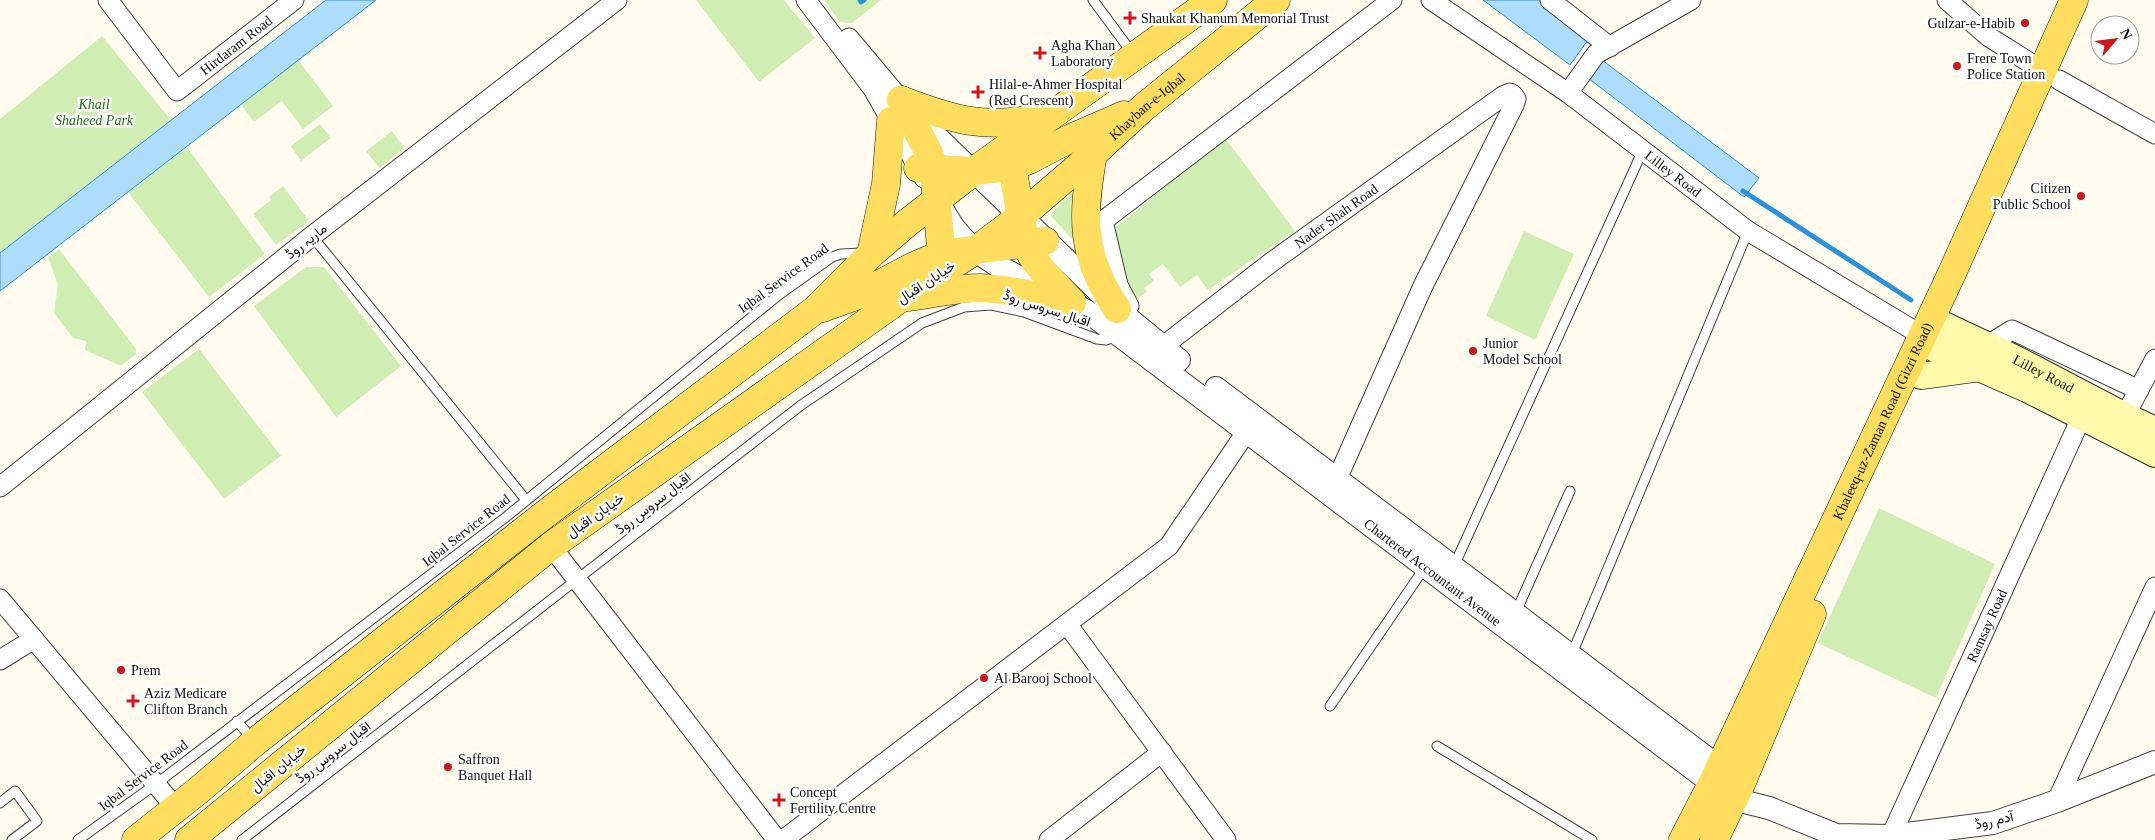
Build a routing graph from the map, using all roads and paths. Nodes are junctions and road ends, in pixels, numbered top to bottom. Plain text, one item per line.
1 (108, 0) edge
2 (294, 0) edge
3 (617, 0) edge
4 (806, 0) edge
5 (818, 0) edge
6 (1093, 0) edge
7 (1213, 0) edge
8 (1276, 0) edge
9 (1392, 0) edge
10 (1430, 0) edge
11 (1550, 0) edge
12 (1691, 0) edge
13 (1947, 0) edge
14 (2079, 1) edge
15 (1610, 47) junction
16 (1134, 56) junction
17 (1533, 70) junction
18 (2051, 76) junction
19 (1568, 93) junction
20 (1513, 95) junction
21 (1144, 107) junction
22 (896, 111) junction
23 (1051, 116) junction
24 (2155, 134) edge
25 (1643, 150) junction
26 (1093, 154) junction
27 (1010, 156) junction
28 (926, 169) junction
29 (974, 171) junction
30 (937, 200) junction
31 (1020, 217) junction
32 (1094, 228) junction
33 (1748, 231) junction
34 (312, 236) junction
35 (1035, 242) junction
36 (976, 250) junction
37 (871, 254) junction
38 (942, 262) junction
39 (901, 298) junction
40 (1072, 302) junction
41 (1116, 308) junction
42 (815, 310) junction
43 (1120, 335) junction
44 (1931, 335) junction
45 (1161, 350) junction
46 (1983, 357) junction
47 (2155, 359) edge
48 (1921, 376) junction
49 (2139, 390) junction
50 (2082, 416) junction
51 (2125, 416) junction
52 (2155, 430) edge
53 (1247, 431) junction
54 (2155, 454) edge
55 (1337, 479) junction
56 (0, 487) edge
57 (1570, 491) dead end
58 (526, 500) junction
59 (552, 546) junction
60 (1426, 567) junction
61 (1453, 567) junction
62 (577, 579) junction
63 (2155, 587) edge
64 (0, 598) edge
65 (1515, 614) junction
66 (1067, 624) junction
67 (34, 639) junction
68 (1571, 656) junction
69 (0, 660) edge
70 (1330, 706) dead end
71 (237, 721) junction
72 (255, 742) junction
73 (1437, 746) dead end
74 (1162, 752) junction
75 (2155, 762) edge
76 (1726, 784) junction
77 (199, 790) junction
78 (163, 793) junction
79 (2057, 801) junction
80 (0, 803) edge
81 (1942, 835) edge
82 (1891, 836) junction
83 (12, 840) edge
84 (78, 840) edge
85 (119, 840) edge
86 (136, 840) edge
87 (189, 840) edge
88 (242, 840) edge
89 (777, 840) edge
90 (783, 840) edge
91 (1049, 840) edge
92 (1226, 840) edge
93 (1592, 840) edge
94 (1683, 840) edge
95 (1714, 840) edge

1 - 2 street, Hirdaram Road
3 - 34 street, ماریہ روڈ
4 - 22 street
5 - 22 street
6 - 16 lane
7 - 16 main road
8 - 21 main road, Khayban-e-Iqbal
9 - 32 street
10 - 17 street, Lilley Road
11 - 15 street
12 - 15 street
13 - 18 street
14 - 18 main road, Khaleeq-uz-Zaman Road (Gizri Road)
15 - 19 street
16 - 23 main road
17 - 19 street, Lilley Road
17 - 20 street
18 - 24 street
18 - 44 main road, Khaleeq-uz-Zaman Road (Gizri Road)
19 - 25 street, Lilley Road
20 - 45 street, Nader Shah Road
20 - 55 street
21 - 26 main road, Khayban-e-Iqbal
21 - 27 main road
22 - 23 main road
22 - 28 main road
22 - 29 street
22 - 37 main road
23 - 27 main road
25 - 33 street, Lilley Road
25 - 61 lane
26 - 31 main road, Khayban-e-Iqbal
26 - 32 main road
27 - 29 main road
27 - 31 main road
28 - 29 main road
28 - 30 main road
29 - 30 main road
29 - 31 street
30 - 36 street
30 - 37 main road
30 - 38 main road
31 - 35 main road
31 - 36 main road, خیابان اقبال
32 - 41 main road
32 - 45 street
33 - 44 street, Lilley Road
33 - 68 lane
34 - 56 street, ماریہ روڈ
34 - 58 lane
35 - 36 main road
35 - 40 main road
35 - 41 street
36 - 38 main road, خیابان اقبال
36 - 40 street
37 - 42 main road
37 - 58 lane, Iqbal Service Road
38 - 39 main road, خیابان اقبال
38 - 42 main road
39 - 40 main road
39 - 59 main road, خیابان اقبال
40 - 43 street
41 - 45 street
42 - 72 main road
43 - 45 street
43 - 62 lane, اقبال سروس روڈ
44 - 46 main road, Lilley Road
44 - 48 main road, Khaleeq-uz-Zaman Road (Gizri Road)
44 - 76 main road, Khaleeq-uz-Zaman Road (Gizri Road)
45 - 53 street, Chartered Accountant Avenue
45 - 55 street, Chartered Accountant Avenue
46 - 48 main road
46 - 49 street
46 - 50 main road
46 - 51 main road, Lilley Road
47 - 49 street
48 - 76 main road, Khaleeq-uz-Zaman Road (Gizri Road)
49 - 51 street
50 - 54 main road
50 - 82 street, Ramsay Road
51 - 52 main road, Lilley Road
53 - 60 street, Chartered Accountant Avenue
53 - 66 street
55 - 61 street, Chartered Accountant Avenue
57 - 65 lane
58 - 71 lane, Iqbal Service Road
59 - 62 street
59 - 87 main road, خیابان اقبال
60 - 70 lane
60 - 76 street, Chartered Accountant Avenue
61 - 65 street, Chartered Accountant Avenue
62 - 88 lane, اقبال سروس روڈ
62 - 89 street
63 - 79 street
64 - 67 street
65 - 68 street, Chartered Accountant Avenue
66 - 74 street
66 - 90 street
67 - 69 street
67 - 78 street
68 - 76 street, Chartered Accountant Avenue
71 - 72 lane
71 - 78 lane, Iqbal Service Road
72 - 77 main road
73 - 93 lane
74 - 91 street
74 - 92 street
75 - 79 street, آدم روڈ
76 - 82 street, آدم روڈ
76 - 94 main road, Khaleeq-uz-Zaman Road (Gizri Road)
76 - 95 main road, Khaleeq-uz-Zaman Road (Gizri Road)
77 - 78 main road
77 - 86 main road
78 - 84 lane, Iqbal Service Road
78 - 85 main road
79 - 81 street, آدم روڈ
80 - 83 lane
81 - 82 street, آدم روڈ

